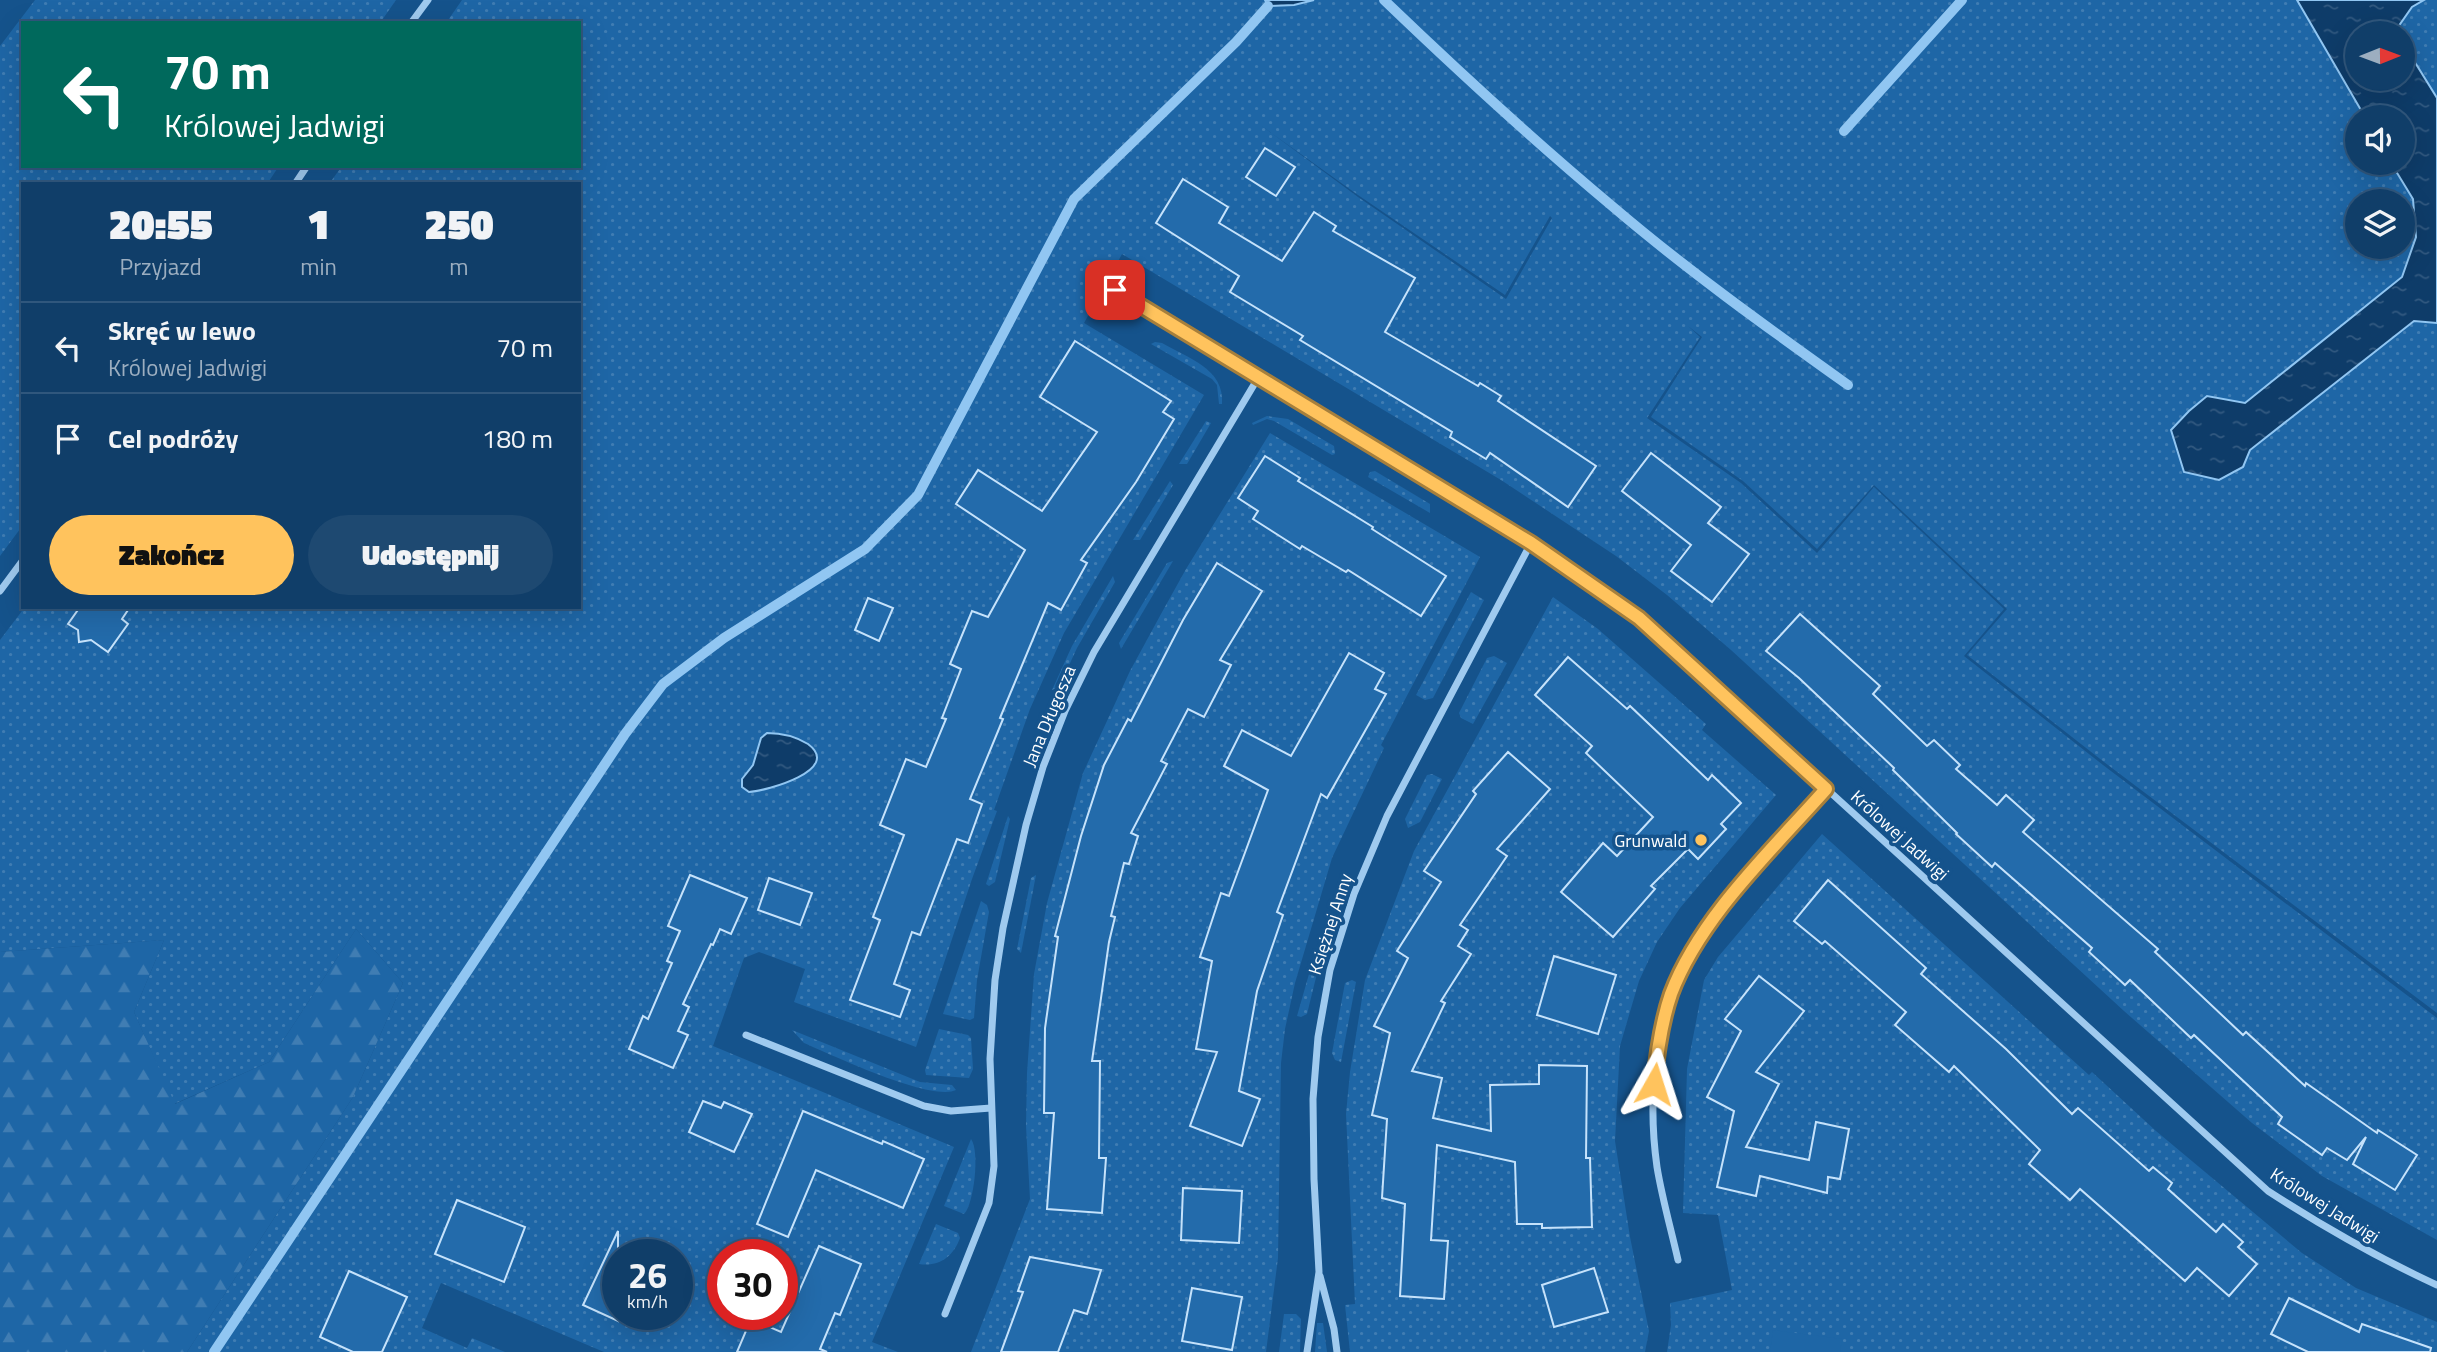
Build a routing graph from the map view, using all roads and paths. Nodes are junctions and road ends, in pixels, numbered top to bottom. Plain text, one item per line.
1 (428, 0) edge
2 (412, 21) edge
3 (1115, 290) dead end
4 (1258, 378) junction
5 (1531, 543) junction
6 (21, 563) edge
7 (0, 592) edge
8 (1826, 789) junction
9 (746, 1035) dead end
10 (990, 1108) junction
11 (1678, 1260) dead end
12 (1318, 1272) junction
13 (2437, 1285) edge
14 (945, 1314) dead end
15 (1307, 1352) edge
16 (1337, 1352) edge

1 - 2 street
3 - 4 street, Królowej Jadwigi
4 - 5 street, Królowej Jadwigi
4 - 10 street, Jana Długosza
5 - 8 street, Królowej Jadwigi
5 - 12 street, Księżnej Anny
6 - 7 street
8 - 11 street
8 - 13 street, Królowej Jadwigi
9 - 10 street
10 - 14 street, Jana Długosza
12 - 15 street, Księżnej Anny
12 - 16 street

